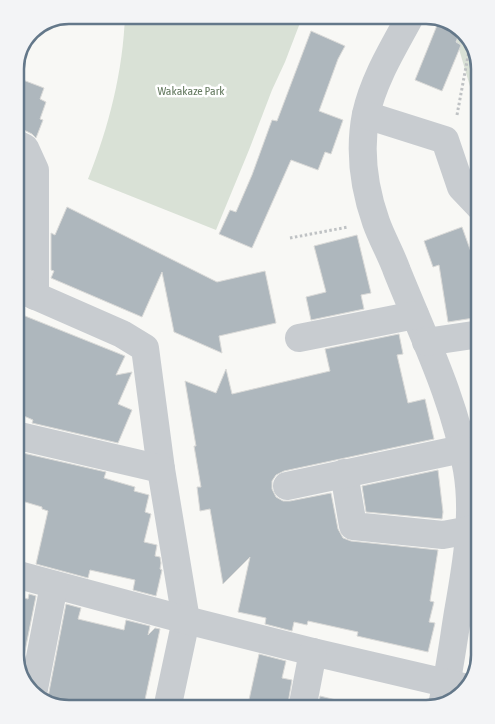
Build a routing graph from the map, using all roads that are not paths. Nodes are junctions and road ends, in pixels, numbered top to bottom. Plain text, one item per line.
1 (406, 24) edge
2 (366, 115) junction
3 (24, 148) edge
4 (471, 198) edge
5 (25, 292) edge
6 (414, 315) junction
7 (471, 335) edge
8 (299, 338) dead end
9 (426, 342) junction
10 (24, 437) edge
11 (462, 449) junction
12 (161, 469) junction
13 (344, 474) junction
14 (287, 486) dead end
15 (471, 509) edge
16 (471, 529) edge
17 (471, 545) edge
18 (24, 577) edge
19 (54, 585) junction
20 (186, 620) junction
21 (313, 652) junction
22 (35, 685) edge
23 (452, 692) edge
24 (169, 700) edge
25 (304, 700) edge

1 - 2 street
2 - 4 street
2 - 6 street
3 - 5 street
5 - 12 street
6 - 8 street
6 - 9 street
7 - 9 street
9 - 11 street
10 - 12 street
11 - 13 street
11 - 15 street
12 - 20 street
13 - 14 street
13 - 16 street
17 - 23 street
18 - 19 street
19 - 20 street
19 - 22 street
20 - 21 street
20 - 24 street
21 - 23 street
21 - 25 street

